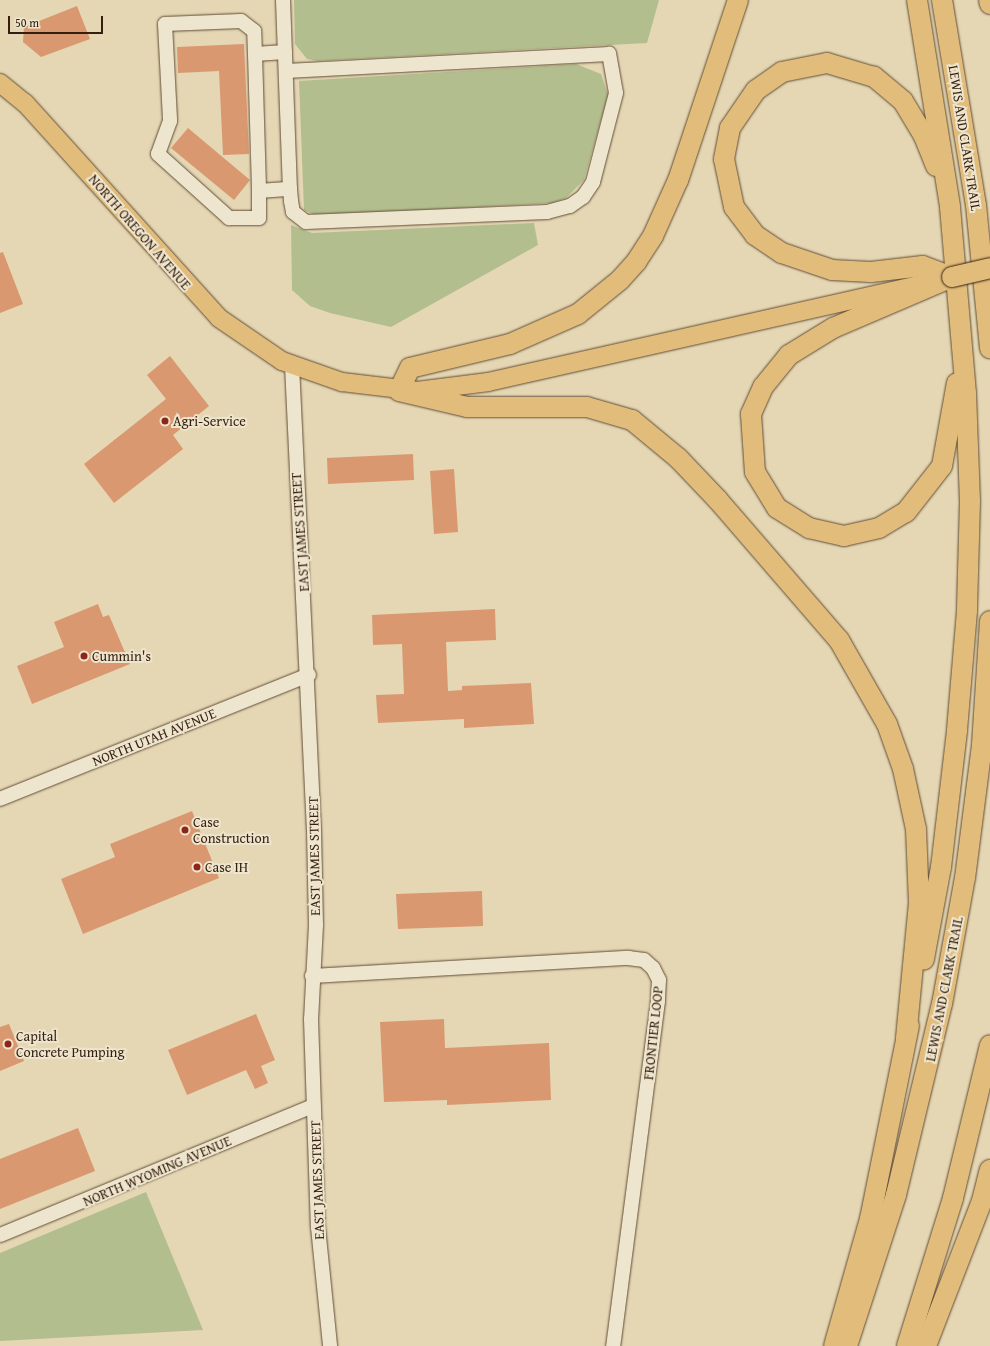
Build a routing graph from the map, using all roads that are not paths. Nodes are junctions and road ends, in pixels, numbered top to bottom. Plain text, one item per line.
1 (283, 0) edge
2 (738, 0) edge
3 (917, 0) edge
4 (942, 0) edge
5 (989, 0) edge
6 (990, 4) edge
7 (285, 52) junction
8 (255, 54) junction
9 (286, 71) junction
10 (0, 83) edge
11 (290, 189) junction
12 (259, 191) junction
13 (950, 207) junction
14 (990, 268) edge
15 (952, 277) junction
16 (894, 297) junction
17 (960, 339) junction
18 (990, 348) edge
19 (292, 366) junction
20 (399, 391) junction
21 (990, 621) edge
22 (309, 675) junction
23 (0, 799) edge
24 (312, 976) junction
25 (906, 1039) junction
26 (990, 1045) edge
27 (314, 1106) junction
28 (990, 1170) edge
29 (0, 1235) edge
30 (330, 1346) edge
31 (613, 1346) edge
32 (834, 1346) edge
33 (848, 1346) edge
34 (908, 1346) edge
35 (926, 1346) edge

1 - 7 street
2 - 20 highway
3 - 13 highway
4 - 18 highway, LEWIS AND CLARK TRAIL
5 - 6 highway
7 - 8 street
7 - 9 street
8 - 12 street
8 - 12 street
9 - 11 street
9 - 11 street
10 - 19 main road, NORTH OREGON AVENUE
11 - 12 street
13 - 15 highway
13 - 17 highway
14 - 15 highway, bridge
15 - 16 highway
16 - 17 highway
16 - 20 main road, NORTH OREGON AVENUE
17 - 25 highway
19 - 20 main road, NORTH OREGON AVENUE
19 - 22 street, EAST JAMES STREET
20 - 25 highway
21 - 33 highway, LEWIS AND CLARK TRAIL
22 - 23 street, NORTH UTAH AVENUE
22 - 24 street, EAST JAMES STREET
24 - 27 street, EAST JAMES STREET
24 - 31 street, FRONTIER LOOP
25 - 32 highway
26 - 34 highway
27 - 29 street, NORTH WYOMING AVENUE
27 - 30 street, EAST JAMES STREET
28 - 35 highway

